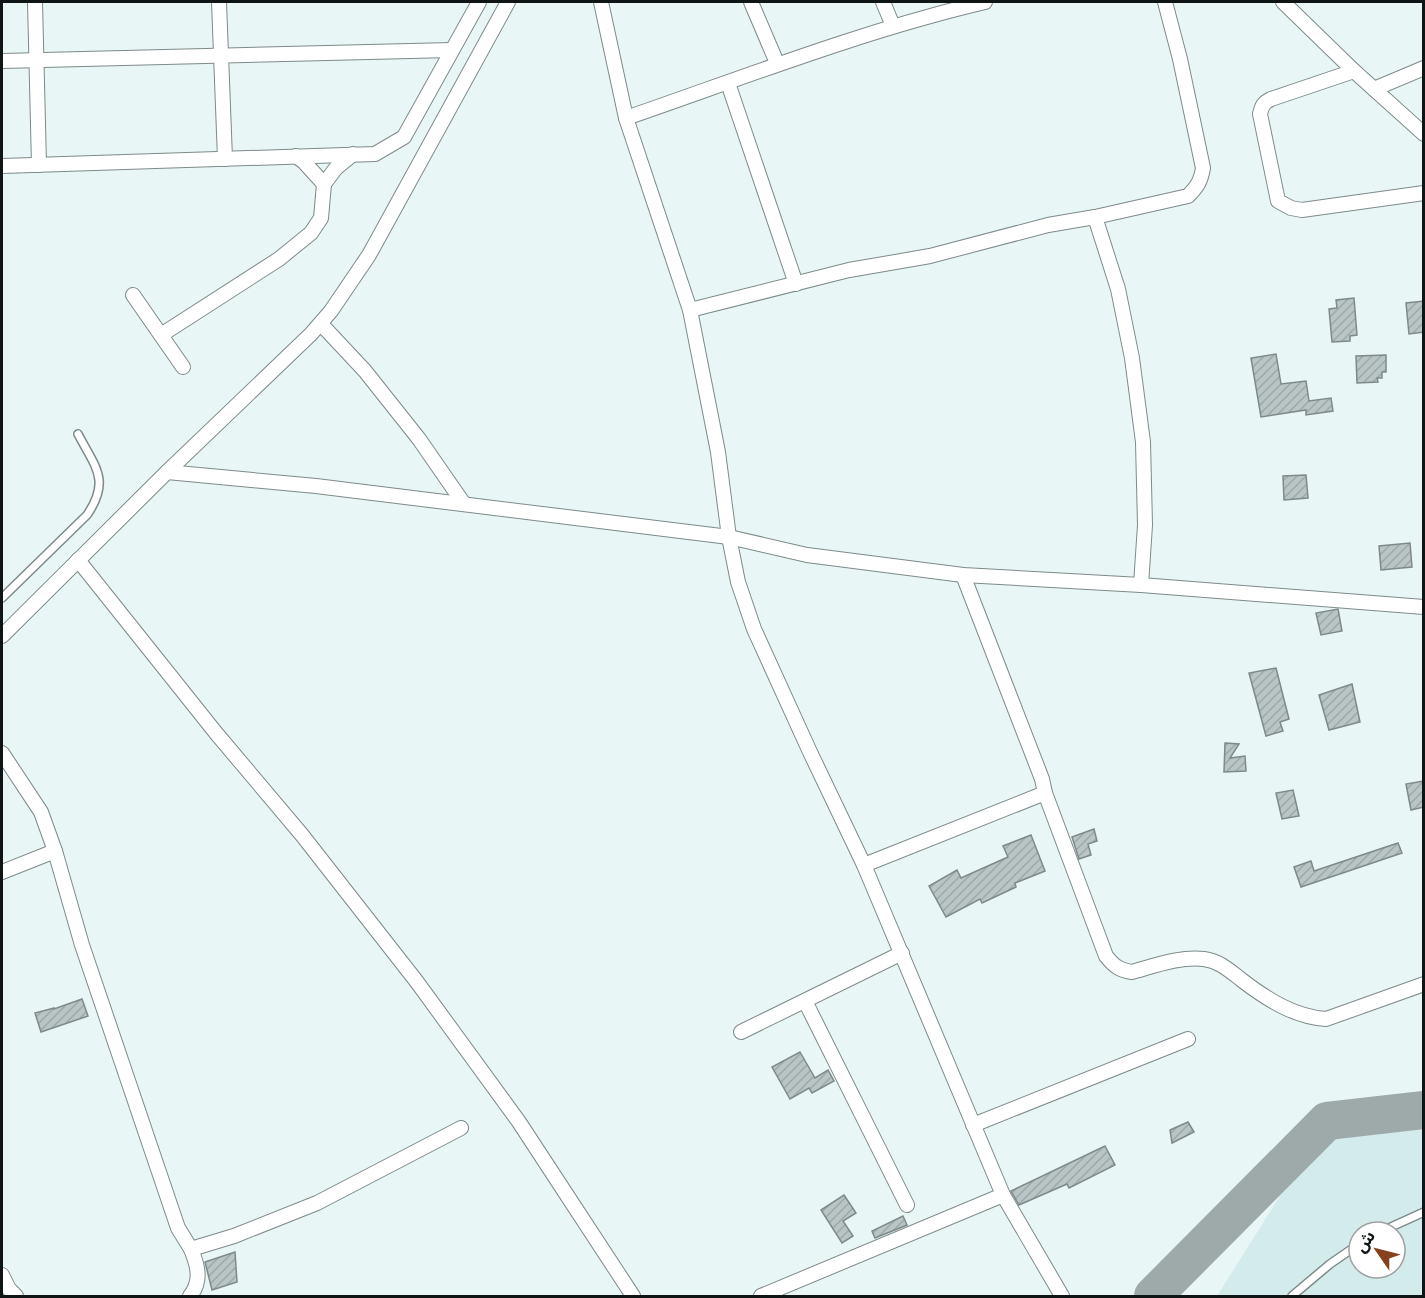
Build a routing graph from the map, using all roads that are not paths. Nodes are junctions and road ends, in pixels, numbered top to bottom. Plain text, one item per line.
1 (34, 2) edge
2 (219, 2) edge
3 (479, 2) edge
4 (508, 2) edge
5 (601, 2) edge
6 (751, 2) edge
7 (883, 2) edge
8 (985, 2) edge
9 (1165, 2) edge
10 (1283, 2) edge
11 (894, 26) junction
12 (452, 50) junction
13 (221, 56) junction
14 (36, 60) junction
15 (2, 61) edge
16 (777, 63) junction
17 (1424, 68) edge
18 (1354, 71) junction
19 (728, 83) junction
20 (1374, 89) junction
21 (626, 118) junction
22 (1424, 134) edge
23 (353, 154) junction
24 (296, 156) junction
25 (225, 159) junction
26 (39, 165) junction
27 (2, 166) edge
28 (324, 184) junction
29 (1424, 193) edge
30 (1095, 217) junction
31 (796, 284) junction
32 (133, 295) dead end
33 (690, 310) junction
34 (321, 324) junction
35 (161, 335) junction
36 (183, 367) dead end
37 (78, 434) dead end
38 (167, 472) junction
39 (464, 504) junction
40 (729, 537) junction
41 (78, 560) junction
42 (963, 575) junction
43 (1141, 585) junction
44 (2, 598) edge
45 (1424, 607) edge
46 (2, 636) edge
47 (2, 753) edge
48 (1045, 793) junction
49 (55, 851) junction
50 (864, 865) junction
51 (2, 872) edge
52 (902, 952) junction
53 (1424, 984) edge
54 (805, 1001) junction
55 (741, 1032) dead end
56 (1188, 1039) dead end
57 (973, 1125) junction
58 (461, 1128) dead end
59 (1004, 1195) junction
60 (907, 1205) dead end
61 (1424, 1212) edge
62 (1406, 1220) edge
63 (191, 1249) junction
64 (1347, 1252) edge
65 (2, 1275) edge
66 (16, 1296) edge
67 (190, 1296) edge
68 (633, 1296) edge
69 (761, 1296) edge
70 (1062, 1296) edge
71 (1292, 1296) edge

1 - 14 street
2 - 13 street
3 - 12 street
4 - 34 street
5 - 21 street
6 - 16 street
7 - 11 street
8 - 11 street
9 - 30 street
10 - 18 street
11 - 16 street
12 - 13 street
12 - 23 street
13 - 14 street
13 - 25 street
14 - 15 street
14 - 26 street
16 - 19 street
17 - 20 street
18 - 20 street
18 - 29 street
19 - 21 street
19 - 31 street
20 - 22 street
21 - 33 street
23 - 24 street
23 - 28 street
24 - 25 street
24 - 28 street
25 - 26 street
26 - 27 street
28 - 35 street
30 - 31 street
30 - 43 street
31 - 33 street
32 - 35 street
33 - 40 street
34 - 38 street
34 - 39 street
35 - 36 street
37 - 44 lane
38 - 39 street
38 - 41 street
39 - 40 street
40 - 42 street
40 - 50 street
41 - 46 street
41 - 68 street
42 - 43 street
42 - 48 street
43 - 45 street
47 - 49 street
48 - 50 street
48 - 53 street
49 - 51 street
49 - 63 street
50 - 52 street
52 - 54 street
52 - 57 street
54 - 55 street
54 - 60 street
56 - 57 street
57 - 59 street
58 - 63 street
59 - 69 street
59 - 70 street
61 - 62 lane
63 - 67 street
64 - 71 lane
65 - 66 street

